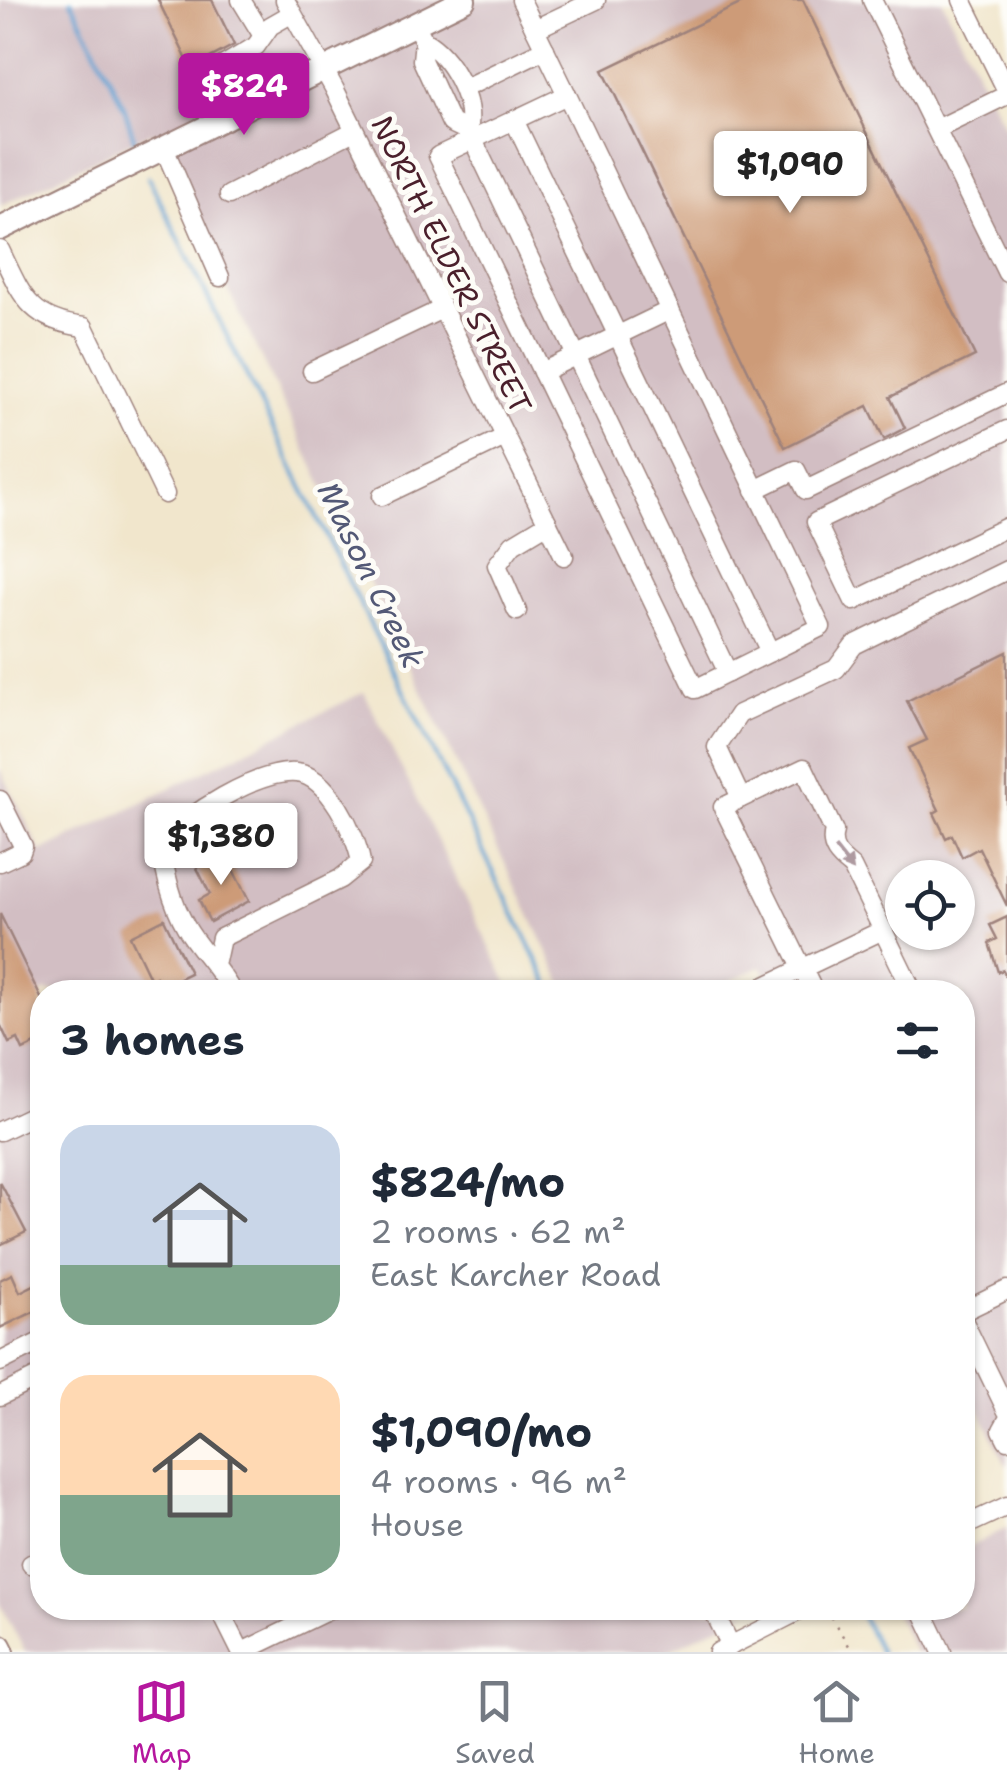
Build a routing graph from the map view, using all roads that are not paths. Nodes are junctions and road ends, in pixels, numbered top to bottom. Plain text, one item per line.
1 (241, 0) edge
2 (464, 0) edge
3 (521, 0) edge
4 (596, 0) edge
5 (872, 0) edge
6 (962, 0) edge
7 (288, 7) edge
8 (535, 29) junction
9 (420, 33) junction
10 (263, 36) junction
11 (544, 49) junction
12 (321, 70) junction
13 (206, 76) dead end
14 (473, 84) dead end
15 (1007, 93) edge
16 (567, 95) junction
17 (514, 120) junction
18 (938, 129) junction
19 (354, 131) junction
20 (471, 136) junction
21 (164, 148) junction
22 (229, 195) dead end
23 (0, 229) edge
24 (0, 250) edge
25 (1007, 273) edge
26 (220, 277) dead end
27 (442, 308) junction
28 (670, 310) junction
29 (617, 336) junction
30 (576, 356) junction
31 (312, 371) dead end
32 (542, 372) junction
33 (1007, 393) edge
34 (1007, 430) edge
35 (506, 436) junction
36 (755, 490) junction
37 (164, 494) dead end
38 (382, 496) dead end
39 (548, 523) junction
40 (1007, 527) edge
41 (564, 556) dead end
42 (1007, 570) edge
43 (517, 612) dead end
44 (770, 652) junction
45 (728, 672) junction
46 (741, 798) junction
47 (0, 800) edge
48 (0, 862) edge
49 (883, 930) junction
50 (216, 961) junction
51 (802, 968) junction
52 (226, 980) edge
53 (777, 980) edge
54 (808, 980) edge
55 (907, 980) edge
56 (30, 1117) edge
57 (1, 1130) edge
58 (1007, 1290) edge
59 (975, 1308) edge
60 (975, 1343) edge
61 (30, 1347) edge
62 (0, 1362) edge
63 (30, 1381) edge
64 (0, 1396) edge
65 (1007, 1411) edge
66 (1007, 1420) edge
67 (1007, 1440) edge
68 (1007, 1506) edge
69 (975, 1521) edge
70 (225, 1620) edge
71 (308, 1620) edge
72 (716, 1620) edge
73 (782, 1620) edge
74 (927, 1620) edge
75 (725, 1649) edge
76 (242, 1652) edge
77 (942, 1652) edge

1 - 10 street
2 - 9 main road
3 - 8 street
4 - 8 street
5 - 18 street
6 - 15 street
7 - 10 street
7 - 12 street, NORTH ELDER STREET
8 - 11 street
9 - 12 main road
9 - 20 street
10 - 13 street
11 - 14 street
11 - 16 street
12 - 19 street, NORTH ELDER STREET
12 - 21 main road
15 - 18 street
16 - 17 street
16 - 28 street
17 - 20 street
17 - 29 street
18 - 25 street
19 - 22 street
19 - 27 street, NORTH ELDER STREET
20 - 30 street
20 - 32 street
21 - 23 main road
21 - 26 street
24 - 37 street
27 - 31 street
27 - 35 street, NORTH ELDER STREET
28 - 29 street
28 - 36 street
29 - 30 street
29 - 44 street
30 - 32 street
30 - 45 street
32 - 45 street
33 - 36 street
34 - 40 street
35 - 38 street
35 - 39 street, NORTH ELDER STREET
36 - 44 street
39 - 41 street, NORTH ELDER STREET
39 - 43 street
42 - 46 street
44 - 45 street
46 -> 49 street
46 - 51 street
47 - 48 street
49 - 51 street
49 - 55 street
50 - 50 street
50 - 52 street
51 - 53 street
51 - 54 street
56 - 57 street
58 - 59 street
60 - 65 street
61 - 62 street
63 - 64 street
66 - 67 street
68 - 69 street
70 - 76 street
71 - 76 street
72 - 75 street
73 - 75 street
74 - 77 street

